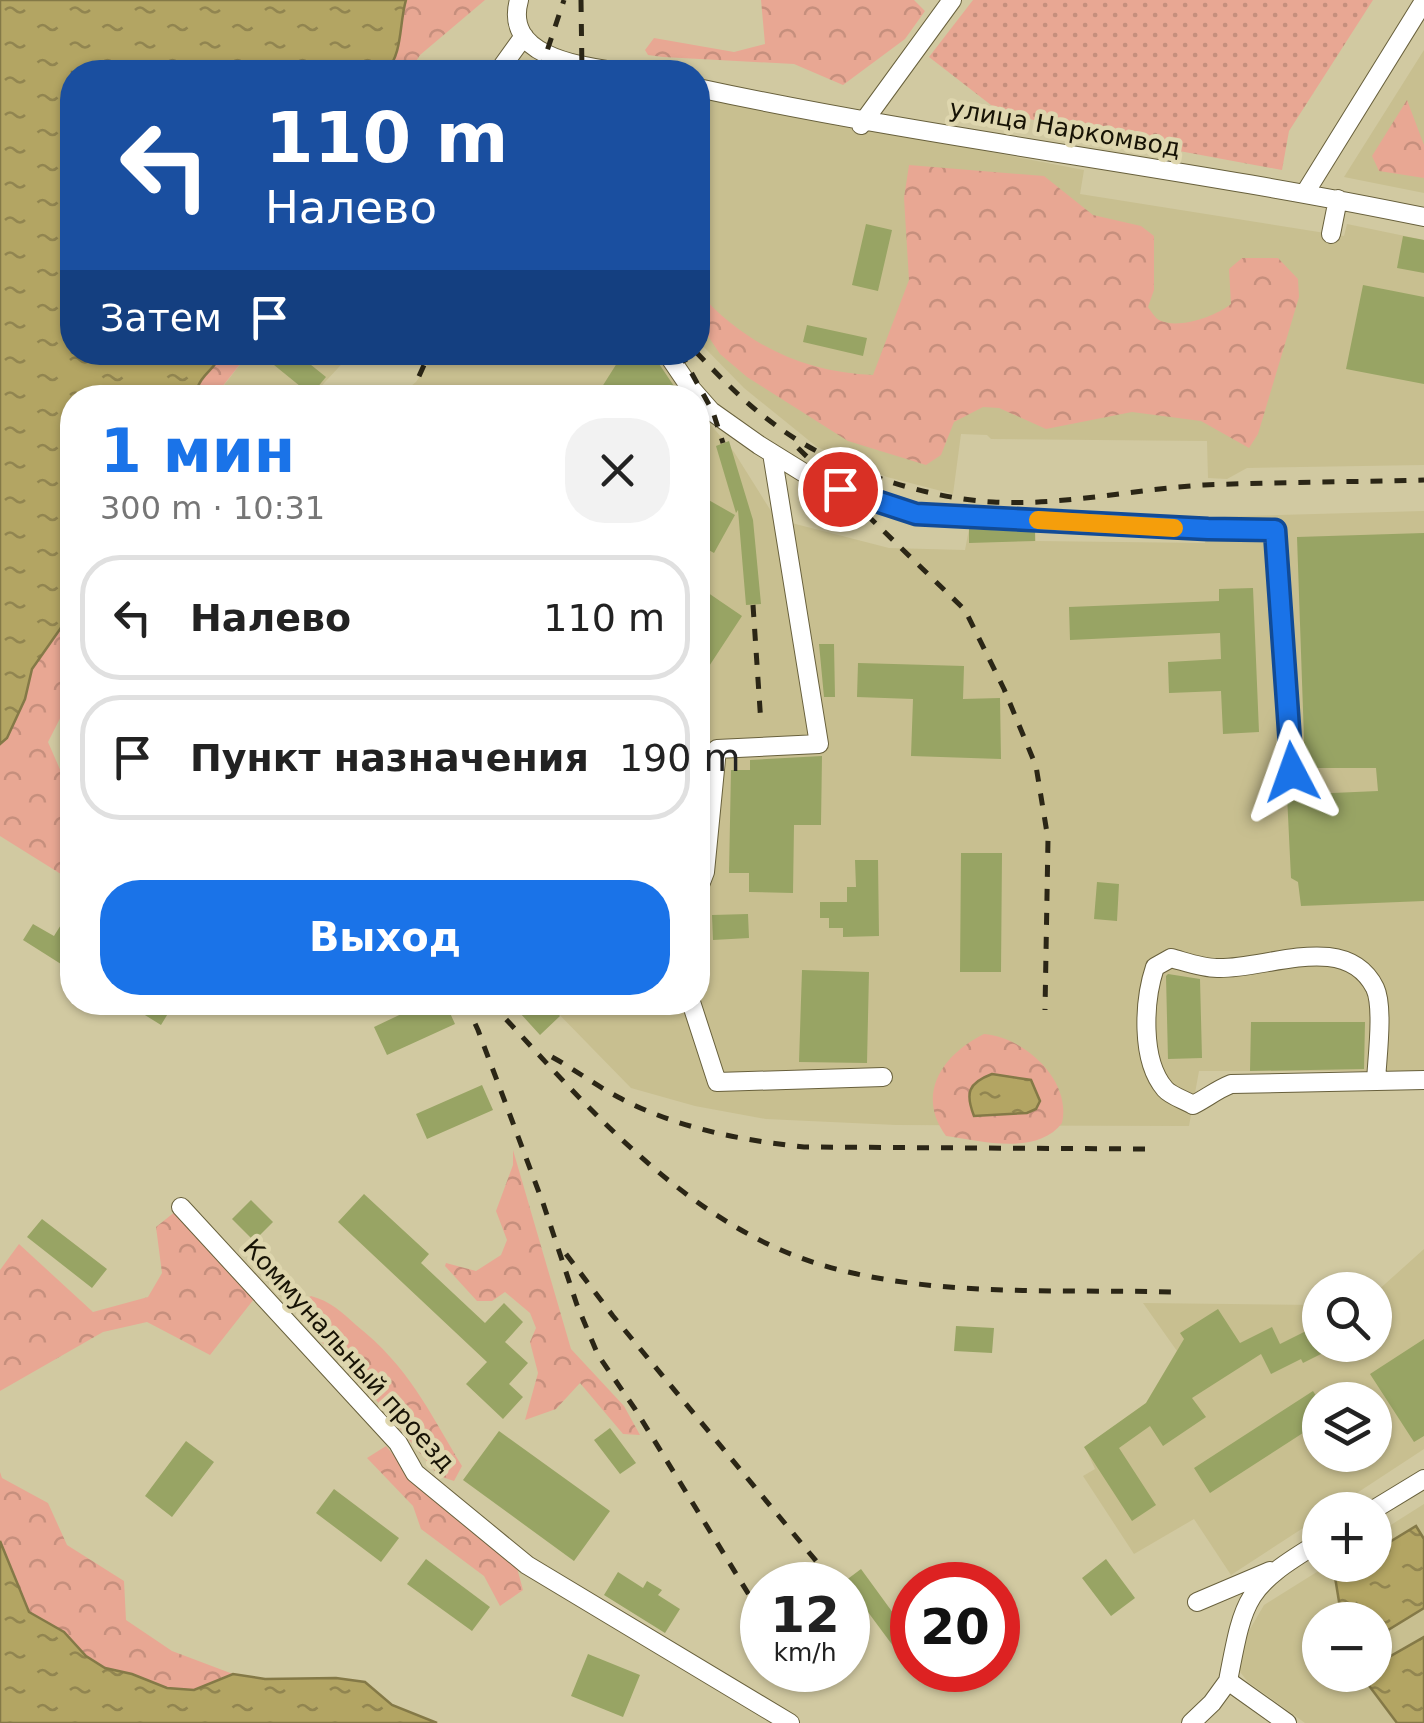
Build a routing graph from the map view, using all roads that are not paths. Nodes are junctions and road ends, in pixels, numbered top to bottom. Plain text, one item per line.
1 (519, 0) edge
2 (952, 0) edge
3 (1424, 1) edge
4 (524, 36) junction
5 (507, 60) edge
6 (556, 60) edge
7 (710, 91) edge
8 (862, 123) junction
9 (1305, 193) junction
10 (1338, 199) junction
11 (1424, 217) edge
12 (1332, 234) dead end
13 (710, 410) edge
14 (772, 453) junction
15 (1292, 772) dead end
16 (710, 816) edge
17 (695, 1015) edge
18 (882, 1077) dead end
19 (1424, 1080) edge
20 (1376, 1081) junction
21 (181, 1208) dead end
22 (1424, 1479) edge
23 (1392, 1498) edge
24 (1302, 1553) edge
25 (1276, 1568) junction
26 (1197, 1602) dead end
27 (1228, 1681) junction
28 (790, 1723) edge
29 (1191, 1723) edge
30 (1287, 1723) edge

1 - 4 street
2 - 8 street
3 - 9 street
4 - 5 street
4 - 6 street
7 - 8 street, улица Наркомвод
8 - 9 street, улица Наркомвод
9 - 10 street, улица Наркомвод
10 - 11 street, улица Наркомвод
10 - 12 street
13 - 14 street
14 - 15 street
14 - 16 street
17 - 18 street
19 - 20 street
20 - 20 street
21 - 28 street, Коммунальный проезд
22 - 23 street
24 - 25 street
25 - 26 street
25 - 27 street
27 - 29 street
27 - 30 street

